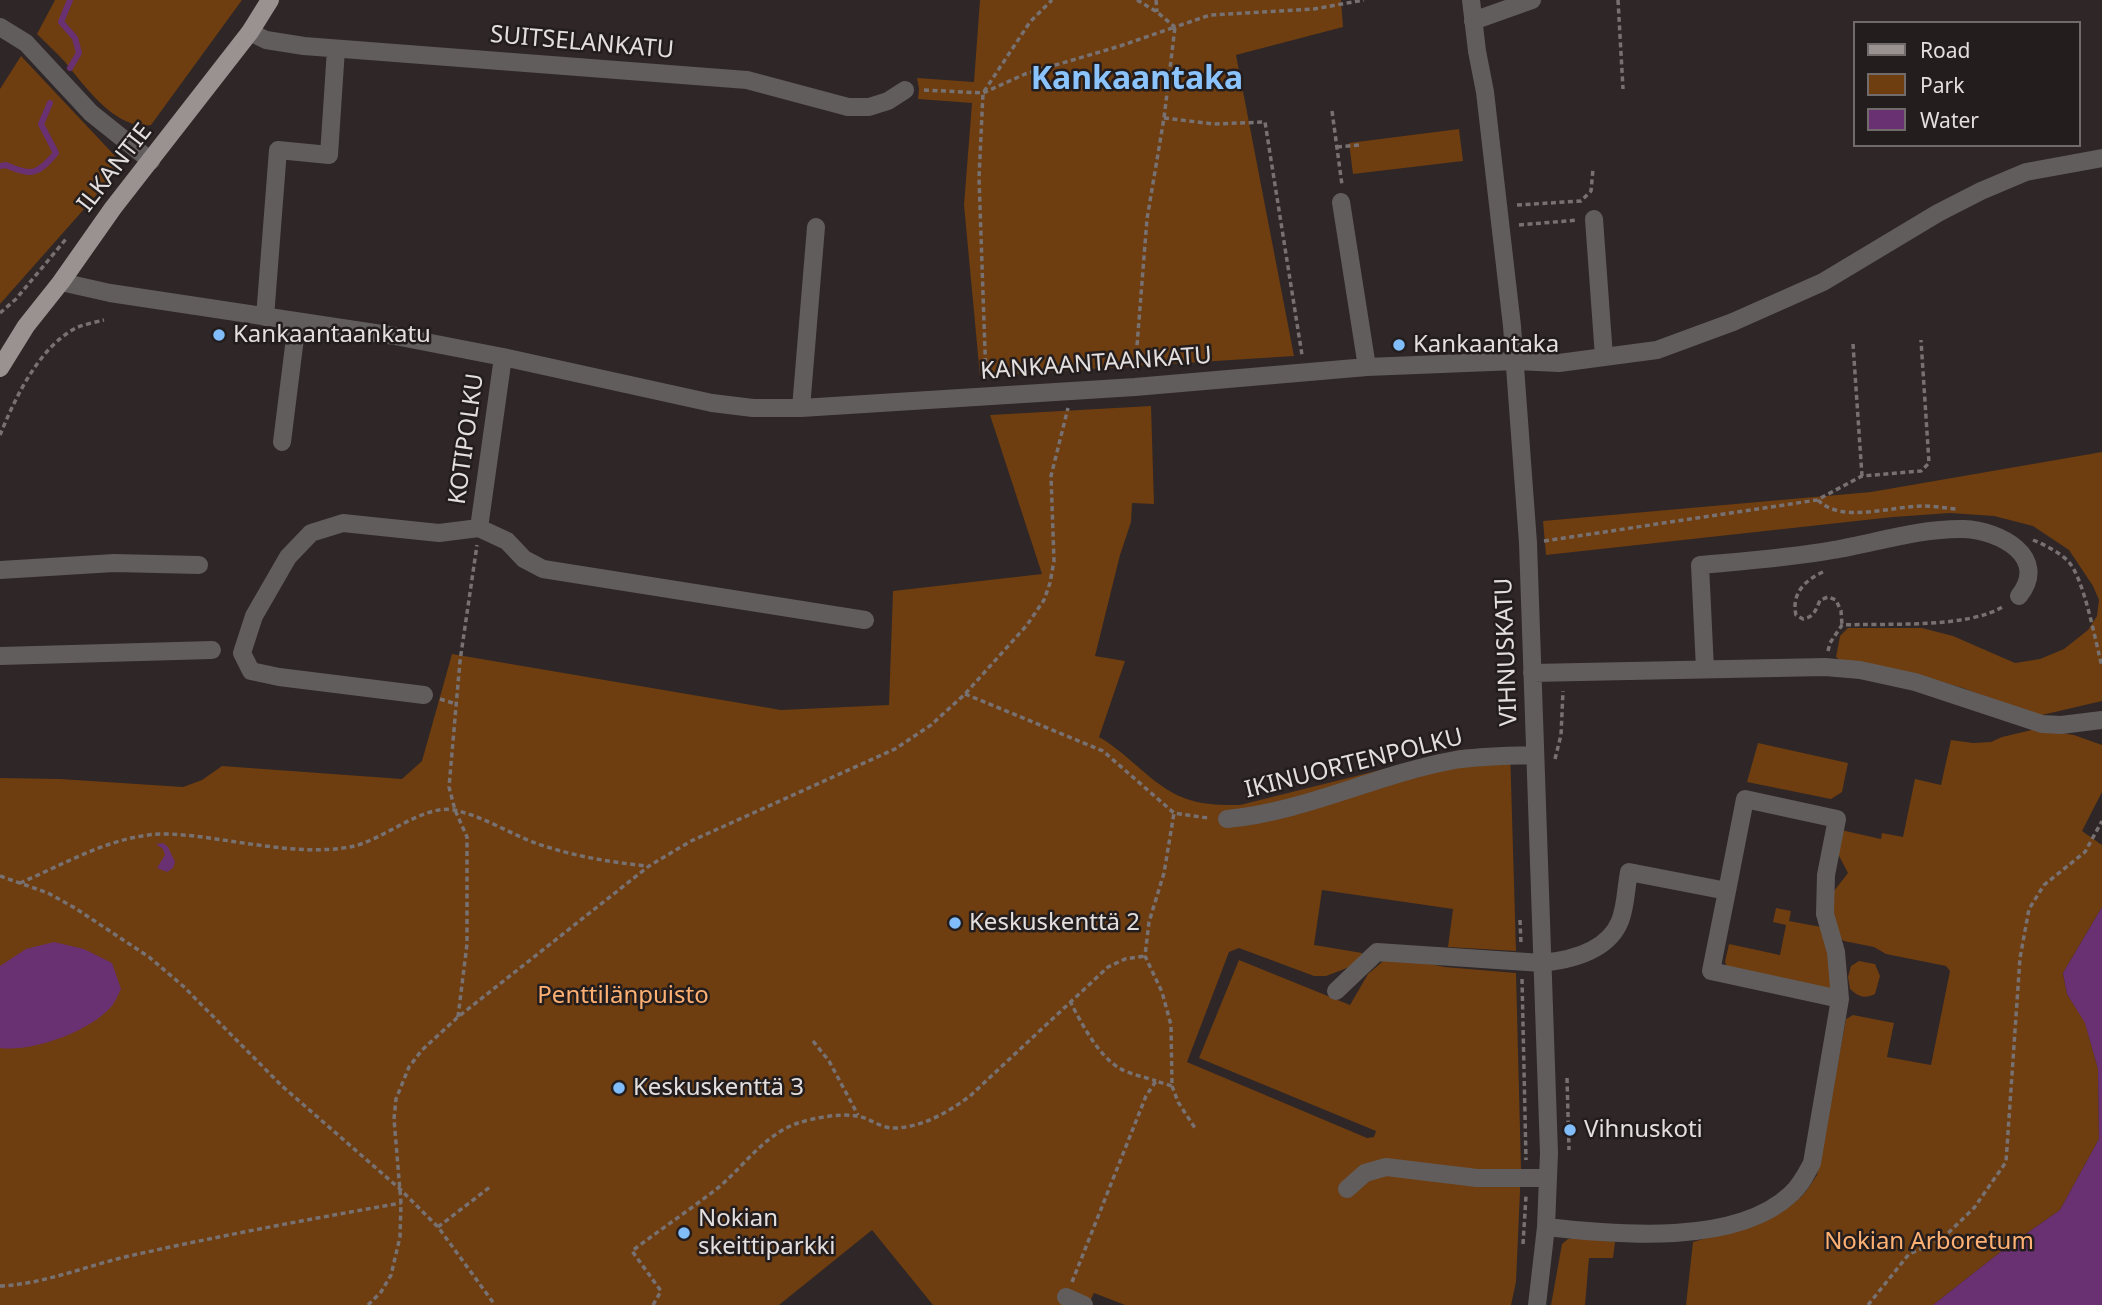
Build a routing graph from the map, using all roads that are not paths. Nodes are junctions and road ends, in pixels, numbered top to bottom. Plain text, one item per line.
1 (270, 0) edge
2 (1471, 0) edge
3 (1532, 0) edge
4 (1473, 21) junction
5 (0, 27) edge
6 (250, 32) junction
7 (337, 49) junction
8 (905, 90) road end
9 (2102, 158) edge
10 (151, 161) junction
11 (1341, 202) road end
12 (1594, 219) road end
13 (816, 227) dead end
14 (61, 282) junction
15 (265, 317) junction
16 (297, 322) junction
17 (503, 357) junction
18 (1604, 357) junction
19 (1516, 361) junction
20 (1367, 367) junction
21 (0, 368) edge
22 (801, 408) junction
23 (282, 442) dead end
24 (479, 528) junction
25 (199, 565) dead end
26 (0, 570) edge
27 (2019, 596) road end
28 (865, 620) dead end
29 (212, 650) dead end
30 (0, 656) edge
31 (1705, 669) junction
32 (1532, 673) junction
33 (424, 695) dead end
34 (2102, 720) edge
35 (1535, 755) junction
36 (1227, 819) road end
37 (1727, 891) junction
38 (1542, 963) junction
39 (1336, 991) dead end
40 (1840, 999) junction
41 (1548, 1178) junction
42 (1347, 1189) dead end
43 (1546, 1227) junction
44 (1066, 1297) road end
45 (1084, 1305) edge
46 (1536, 1305) edge

1 - 6 main road, ILKANTIE
2 - 4 street, VIHNUSKATU
3 - 4 street
4 - 19 street, VIHNUSKATU
5 - 10 street
6 - 7 street, SUITSELANKATU
6 - 10 main road, ILKANTIE
7 - 8 street, SUITSELANKATU
7 - 15 street
9 - 18 street, KANKAANTAANKATU
10 - 14 main road, ILKANTIE
11 - 20 street
12 - 18 street
13 - 22 street
14 - 15 street, KANKAANTAANKATU
14 - 21 main road, ILKANTIE
15 - 16 street, KANKAANTAANKATU
16 - 17 street, KANKAANTAANKATU
16 - 23 street
17 - 22 street, KANKAANTAANKATU
17 - 24 street, KOTIPOLKU
18 - 19 street, KANKAANTAANKATU
19 - 20 street, KANKAANTAANKATU
19 - 32 street, VIHNUSKATU
20 - 22 street, KANKAANTAANKATU
24 - 28 street
24 - 33 street
25 - 26 street
27 - 31 street
29 - 30 street
31 - 32 street
31 - 34 street
32 - 35 street, VIHNUSKATU
35 - 36 street, IKINUORTENPOLKU
35 - 38 street, VIHNUSKATU
37 - 38 street
37 - 40 street
37 - 40 street
38 - 39 street
38 - 41 street, VIHNUSKATU
40 - 43 street
41 - 42 street
41 - 43 street, VIHNUSKATU
43 - 46 street, VIHNUSKATU
44 - 45 street

